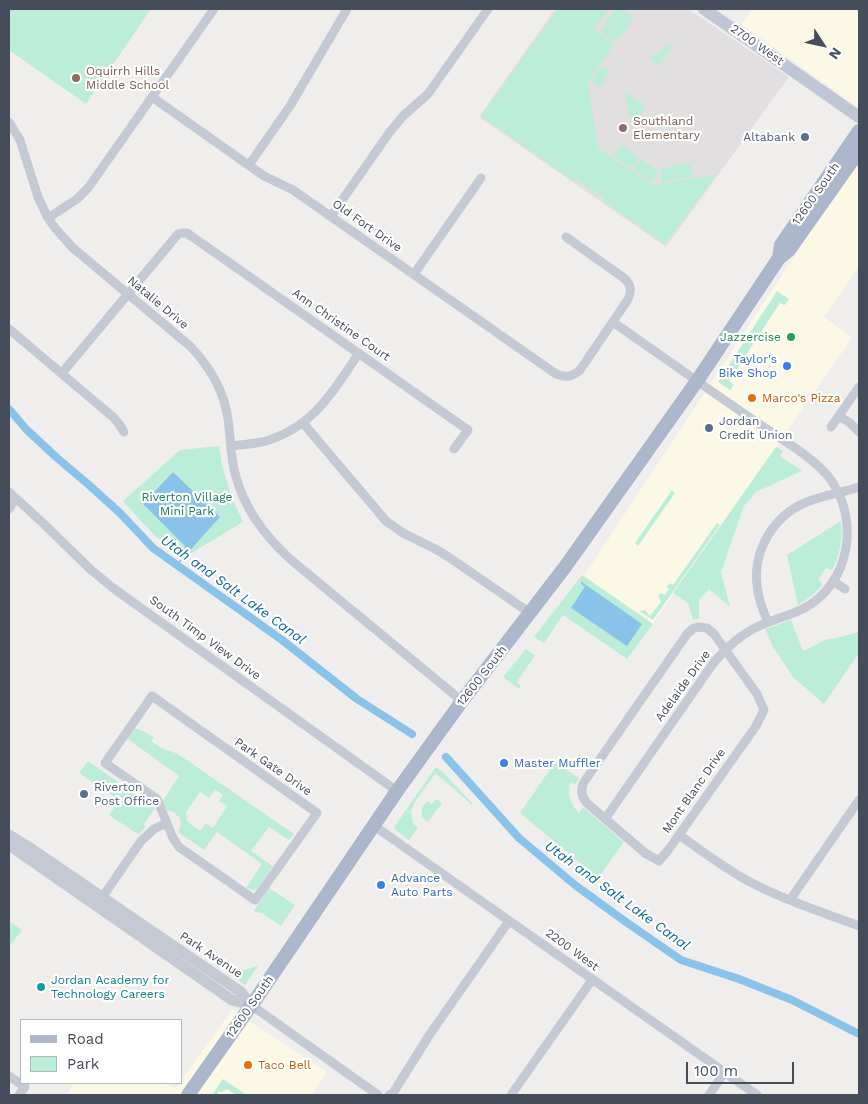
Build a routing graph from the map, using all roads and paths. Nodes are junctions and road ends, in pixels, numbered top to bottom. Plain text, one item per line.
1 (214, 9) edge
2 (348, 9) edge
3 (488, 9) edge
4 (704, 9) edge
5 (152, 98) junction
6 (859, 117) edge
7 (10, 125) edge
8 (859, 131) edge
9 (859, 151) edge
10 (249, 166) junction
11 (481, 178) dead end
12 (330, 216) junction
13 (48, 218) junction
14 (566, 237) dead end
15 (779, 258) junction
16 (414, 274) junction
17 (128, 294) junction
18 (613, 322) junction
19 (9, 329) edge
20 (360, 353) junction
21 (62, 373) junction
22 (697, 381) junction
23 (859, 387) edge
24 (839, 416) junction
25 (303, 422) junction
26 (831, 428) dead end
27 (124, 432) dead end
28 (859, 432) edge
29 (231, 446) junction
30 (454, 449) dead end
31 (859, 487) edge
32 (838, 493) junction
33 (12, 496) edge
34 (9, 508) edge
35 (833, 581) junction
36 (845, 589) dead end
37 (530, 613) junction
38 (768, 622) junction
39 (725, 649) junction
40 (462, 701) junction
41 (397, 791) junction
42 (859, 800) edge
43 (605, 819) junction
44 (166, 823) junction
45 (373, 825) junction
46 (9, 835) edge
47 (679, 835) junction
48 (9, 844) edge
49 (790, 900) junction
50 (99, 902) junction
51 (509, 921) junction
52 (859, 926) edge
53 (592, 980) junction
54 (251, 1005) junction
55 (724, 1073) junction
56 (9, 1076) edge
57 (20, 1084) edge
58 (21, 1084) edge
59 (19, 1095) edge
60 (188, 1095) edge
61 (378, 1095) edge
62 (390, 1095) edge
63 (511, 1095) edge
64 (709, 1095) edge
65 (757, 1095) edge

1 - 5 street
2 - 10 street
3 - 12 street
4 - 6 main road, 2700 West
5 - 10 street, Old Fort Drive
5 - 13 street
7 - 13 street, Natalie Drive
8 - 15 main road, 12600 South
9 - 15 main road, 12600 South
10 - 12 street, Old Fort Drive
11 - 16 street
12 - 16 street, Old Fort Drive
13 - 17 street, Natalie Drive
14 - 18 street
15 - 22 main road, 12600 South
16 - 18 street, Old Fort Drive
17 - 20 street, Ann Christine Court
17 - 21 street
17 - 29 street, Natalie Drive
18 - 22 street, Adelaide Drive
19 - 21 street
20 - 25 street
20 - 30 street, Ann Christine Court
21 - 27 street
22 - 32 street, Adelaide Drive
22 - 37 main road, 12600 South
23 - 24 street
24 - 26 street
24 - 28 street
25 - 29 street
25 - 37 street
29 - 40 street, Natalie Drive
31 - 32 street
32 - 35 street, Adelaide Drive
32 - 38 street
33 - 34 street
33 - 41 street, South Timp View Drive
35 - 36 street
35 - 38 street, Adelaide Drive
37 - 40 main road, 12600 South
38 - 39 street, Adelaide Drive
39 - 43 street, Adelaide Drive
39 - 43 street, Mont Blanc Drive
39 - 47 street, Mont Blanc Drive
40 - 41 main road, 12600 South
41 - 45 main road, 12600 South
42 - 49 street
43 - 47 street, Mont Blanc Drive
44 - 44 street, Park Gate Drive
44 - 50 street
45 - 51 street, 2200 West
45 - 54 main road, 12600 South
46 - 50 street, Park Avenue
47 - 49 street
48 - 50 street, Park Avenue
49 - 52 street
50 - 54 street, Park Avenue
51 - 53 street, 2200 West
51 - 62 street
53 - 55 street, 2200 West
53 - 63 street
54 - 60 main road, 12600 South
54 - 61 street
55 - 64 street
55 - 65 street, 2200 West
56 - 57 street
58 - 59 street

